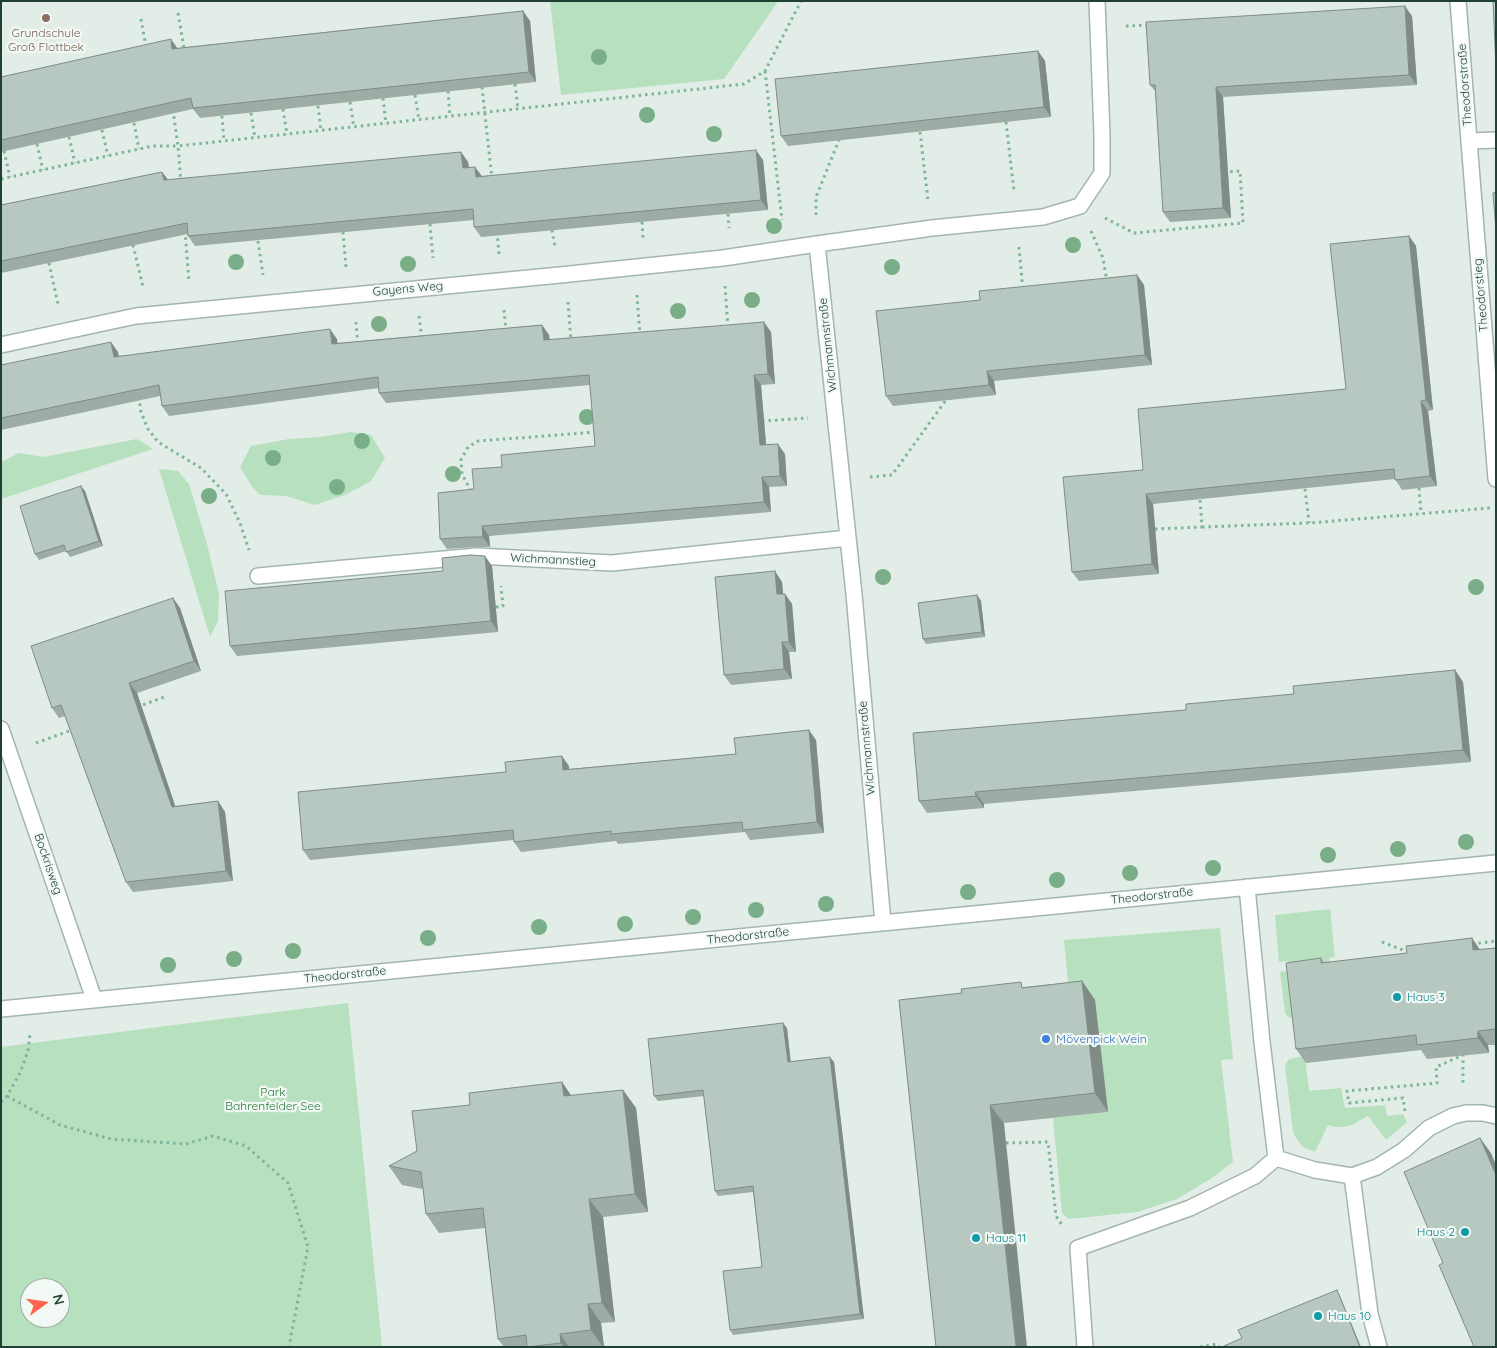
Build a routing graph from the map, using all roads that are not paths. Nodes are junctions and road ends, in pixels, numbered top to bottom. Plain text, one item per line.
1 (1097, 1) edge
2 (1458, 1) edge
3 (1496, 140) edge
4 (1469, 141) junction
5 (817, 244) junction
6 (1, 345) edge
7 (1495, 454) edge
8 (1496, 479) edge
9 (848, 538) junction
10 (258, 576) road end
11 (1, 729) edge
12 (1496, 863) edge
13 (1247, 887) junction
14 (883, 923) junction
15 (94, 999) junction
16 (1, 1009) edge
17 (1496, 1116) edge
18 (1276, 1158) junction
19 (1352, 1176) junction
20 (1085, 1347) edge
21 (1379, 1347) edge

1 - 5 street
2 - 4 street, Theodorstraße
3 - 4 street, Theodorstraße
4 - 7 street, Theodorstieg
5 - 6 street, Gayens Weg
5 - 9 street, Wichmannstraße
7 - 8 street, Theodorstieg
9 - 10 street, Wichmannstieg
9 - 14 street, Wichmannstraße
11 - 15 street, Bockrisweg
12 - 13 street, Theodorstraße
13 - 14 street, Theodorstraße
13 - 18 street
14 - 15 street, Theodorstraße
15 - 16 street, Theodorstraße
17 - 19 street
18 - 19 street
18 - 20 street
19 - 21 street

